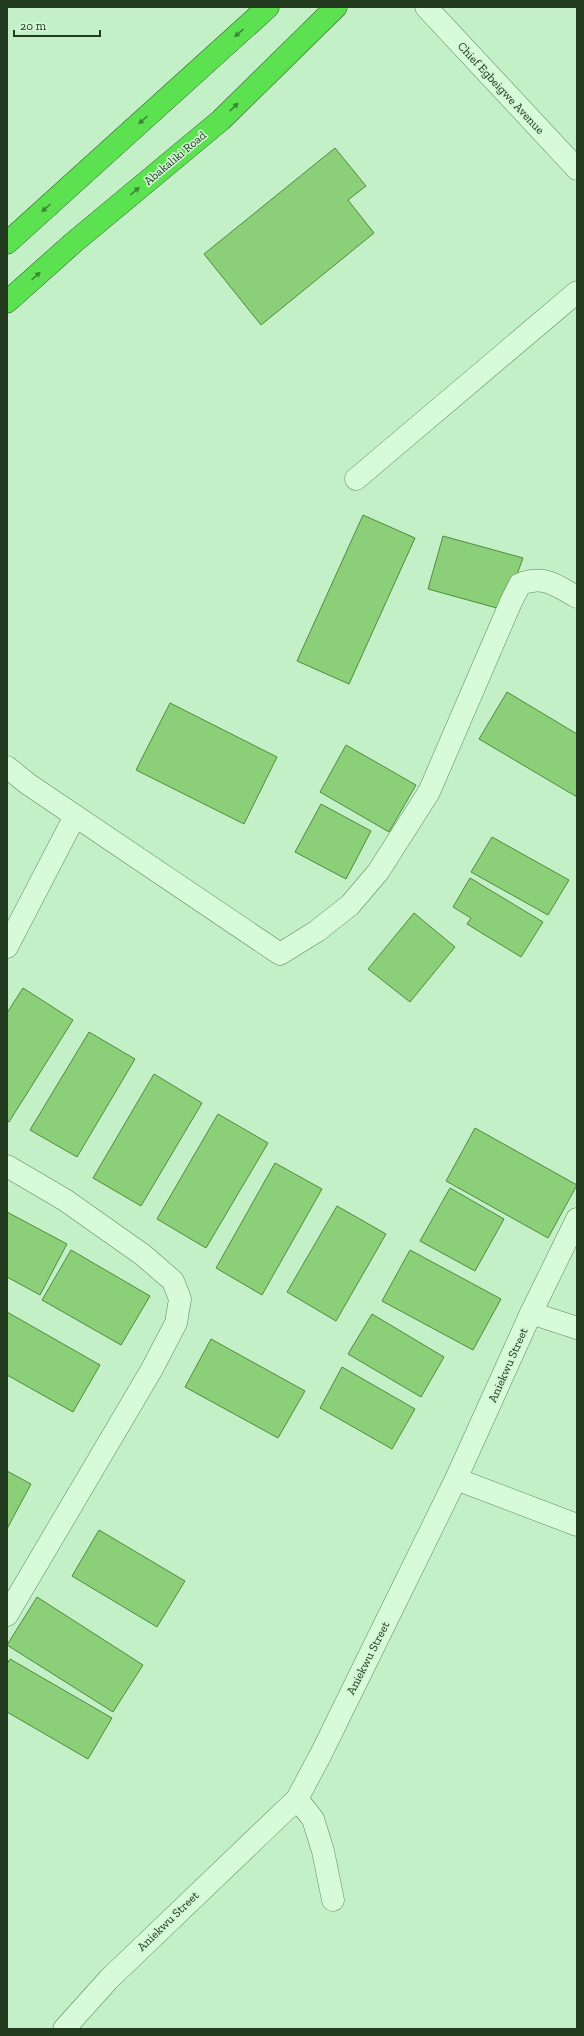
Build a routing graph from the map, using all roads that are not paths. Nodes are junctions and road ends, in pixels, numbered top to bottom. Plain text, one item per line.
1 (268, 7) edge
2 (336, 7) edge
3 (426, 7) edge
4 (577, 169) edge
5 (7, 243) edge
6 (577, 292) edge
7 (7, 302) edge
8 (356, 479) dead end
9 (577, 597) edge
10 (7, 767) edge
11 (75, 816) junction
12 (7, 947) edge
13 (7, 1166) edge
14 (577, 1219) edge
15 (532, 1313) junction
16 (577, 1328) edge
17 (456, 1479) junction
18 (577, 1525) edge
19 (7, 1615) edge
20 (297, 1799) junction
21 (333, 1900) dead end
22 (64, 2029) edge

1 -> 5 highway
7 -> 2 highway, Abakaliki Road
3 - 4 street, Chief Egbeigwe Avenue
6 - 8 street
9 - 11 street
10 - 11 street
11 - 12 street
13 - 19 street
14 - 15 street, Aniekwu Street
15 - 16 street
15 - 17 street, Aniekwu Street
17 - 18 street
17 - 20 street, Aniekwu Street
20 - 21 street
20 - 22 street, Aniekwu Street

